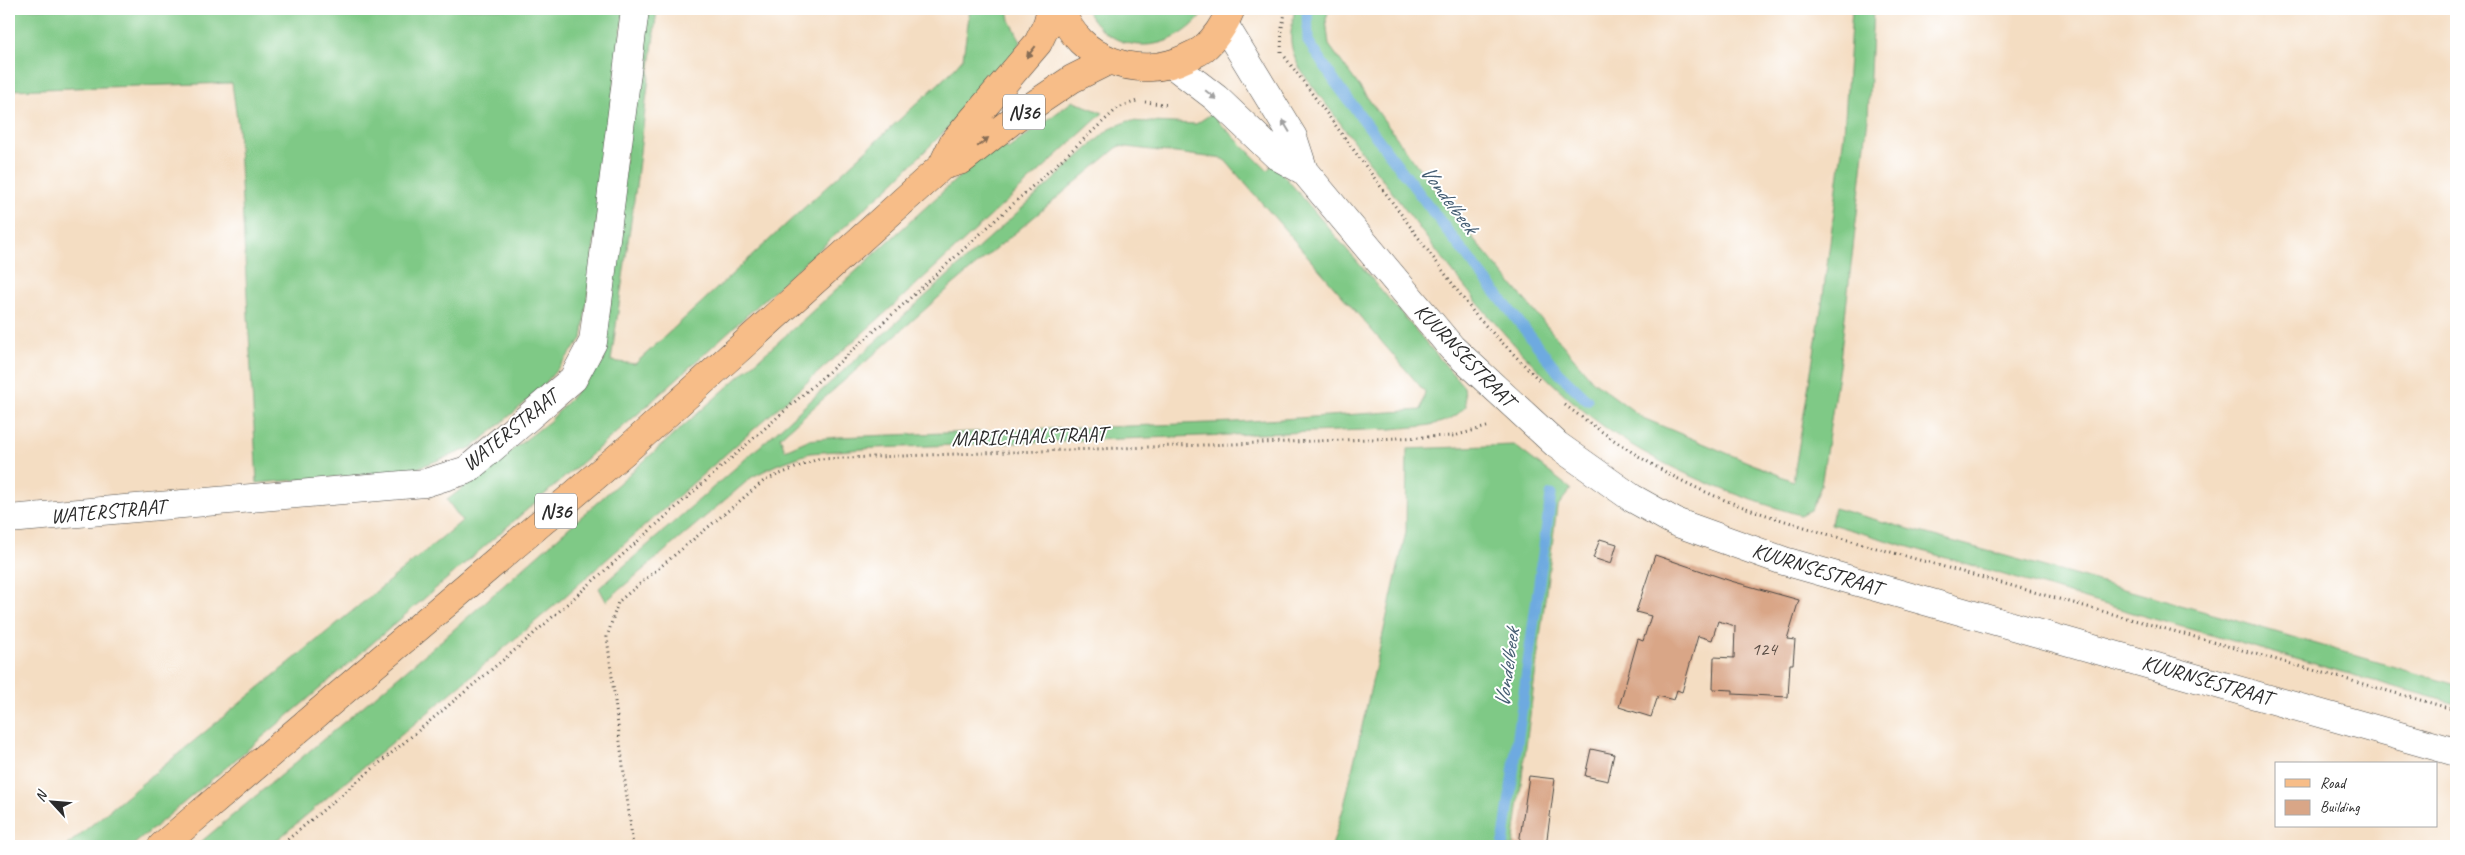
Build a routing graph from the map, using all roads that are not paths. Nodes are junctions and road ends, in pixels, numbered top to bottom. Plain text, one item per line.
1 (635, 9) edge
2 (1051, 9) edge
3 (1061, 9) edge
4 (1227, 17) edge
5 (1108, 61) junction
6 (1173, 65) junction
7 (942, 166) junction
8 (1304, 171) junction
9 (9, 519) edge
10 (2456, 752) edge
11 (162, 846) edge

1 - 9 street, WATERSTRAAT
2 -> 7 main road, N36
3 - 5 main road
4 - 6 main road
8 -> 4 street, KUURNSESTRAAT
5 - 6 main road
7 -> 5 main road, N36
6 -> 8 street, KUURNSESTRAAT
7 - 11 main road, N36
8 - 10 street, KUURNSESTRAAT

